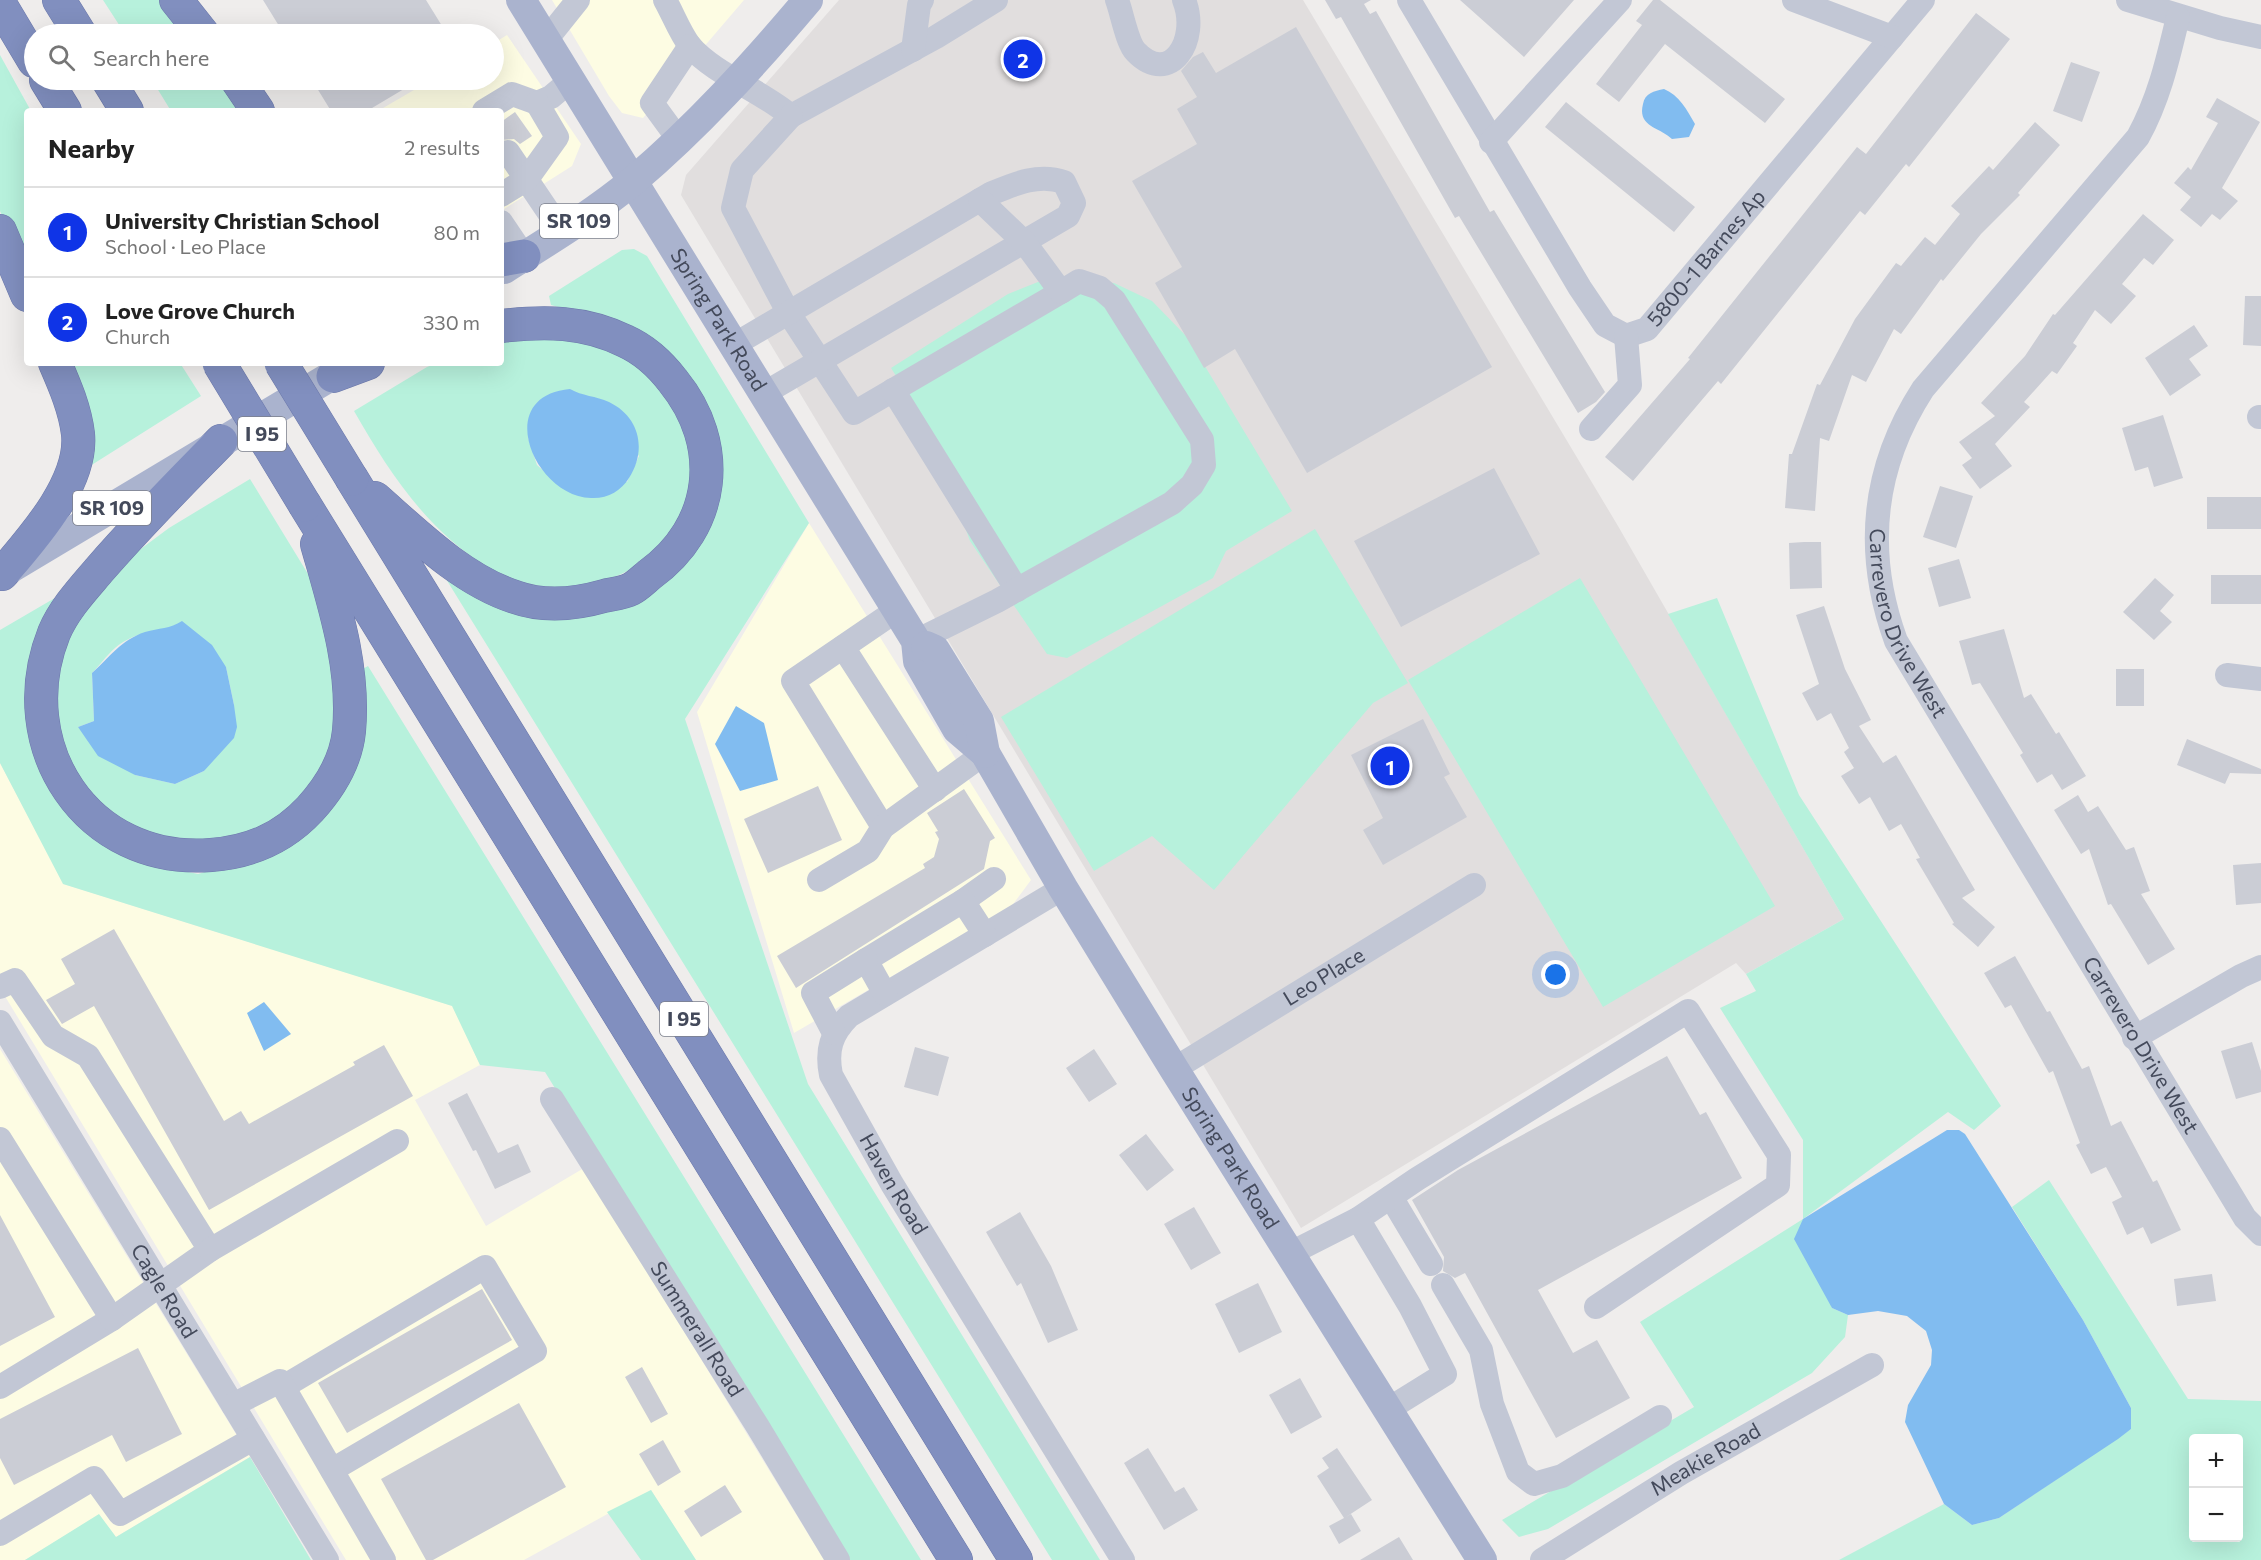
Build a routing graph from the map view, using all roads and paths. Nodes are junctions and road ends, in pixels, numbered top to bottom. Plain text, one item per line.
1 (59, 0) edge
2 (176, 0) edge
3 (521, 0) edge
4 (578, 0) edge
5 (665, 0) edge
6 (808, 0) edge
7 (922, 0) edge
8 (996, 0) edge
9 (1117, 0) edge
10 (1184, 0) edge
11 (1409, 0) edge
12 (1620, 0) edge
13 (1794, 0) edge
14 (1923, 0) edge
15 (2128, 0) edge
16 (0, 4) edge
17 (2155, 5) edge
18 (2178, 17) junction
19 (74, 24) edge
20 (195, 24) edge
21 (1892, 37) junction
22 (2261, 37) edge
23 (546, 40) junction
24 (24, 44) edge
25 (690, 46) junction
26 (913, 50) junction
27 (570, 81) junction
28 (735, 81) junction
29 (52, 90) edge
30 (114, 90) edge
31 (244, 90) edge
32 (537, 103) junction
33 (63, 108) edge
34 (125, 108) edge
35 (256, 108) edge
36 (490, 108) edge
37 (791, 116) junction
38 (679, 140) junction
39 (1491, 142) junction
40 (508, 152) dead end
41 (527, 179) junction
42 (632, 182) junction
43 (504, 193) edge
44 (980, 200) junction
45 (0, 231) edge
46 (562, 232) junction
47 (504, 237) edge
48 (1024, 243) junction
49 (509, 262) edge
50 (24, 289) edge
51 (1060, 292) junction
52 (788, 312) junction
53 (504, 326) edge
54 (1626, 336) junction
55 (732, 346) junction
56 (821, 362) junction
57 (56, 366) edge
58 (221, 366) edge
59 (283, 366) edge
60 (343, 369) edge
61 (893, 390) junction
62 (763, 394) junction
63 (1591, 429) dead end
64 (221, 441) junction
65 (352, 478) junction
66 (305, 505) junction
67 (1, 574) edge
68 (1017, 590) junction
69 (897, 610) junction
70 (916, 641) junction
71 (843, 647) junction
72 (2227, 675) dead end
73 (2261, 679) edge
74 (985, 753) junction
75 (935, 790) junction
76 (883, 827) junction
77 (994, 879) dead end
78 (819, 880) dead end
79 (1474, 885) dead end
80 (1063, 888) junction
81 (963, 901) junction
82 (986, 935) junction
83 (866, 960) junction
84 (2261, 967) edge
85 (0, 987) edge
86 (885, 994) junction
87 (0, 1022) edge
88 (834, 1033) junction
89 (2134, 1038) junction
90 (1174, 1069) junction
91 (552, 1099) dead end
92 (0, 1139) edge
93 (397, 1141) dead end
94 (1390, 1197) junction
95 (1358, 1219) junction
96 (2261, 1234) edge
97 (210, 1250) junction
98 (1289, 1254) junction
99 (1431, 1264) dead end
100 (160, 1285) junction
101 (1443, 1285) dead end
102 (1596, 1307) dead end
103 (112, 1319) junction
104 (1481, 1350) junction
105 (1872, 1365) dead end
106 (1445, 1374) junction
107 (0, 1387) edge
108 (283, 1387) junction
109 (233, 1406) junction
110 (1387, 1410) junction
111 (1660, 1417) dead end
112 (253, 1438) junction
113 (332, 1470) junction
114 (0, 1534) edge
115 (327, 1560) edge
116 (384, 1560) edge
117 (838, 1560) edge
118 (956, 1560) edge
119 (1016, 1560) edge
120 (1123, 1560) edge
121 (1482, 1560) edge
122 (1542, 1560) edge

1 - 19 highway
2 - 20 highway
3 - 23 main road, Spring Park Road
4 - 23 street
5 - 25 street
6 - 28 main road, SR 109
7 - 26 street
8 - 26 street
9 - 10 street
11 - 39 street, 5800-1 Barnes Ap
12 - 39 street
13 - 21 street
14 - 21 street, 5800-1 Barnes Ap
15 - 17 street
16 - 24 highway
17 - 18 street
18 - 22 street
18 - 89 street, Carrevero Drive West
21 - 54 street, 5800-1 Barnes Ap
23 - 27 main road, Spring Park Road
25 - 28 street
25 - 38 street
26 - 37 street
27 - 32 street
27 - 42 main road, Spring Park Road
28 - 37 street
28 - 38 main road, SR 109
29 - 33 highway
30 - 34 highway
31 - 35 highway
32 - 36 street
32 - 41 street
37 - 52 street
38 - 42 main road, SR 109
39 - 54 street, 5800-1 Barnes Ap
40 - 41 street
41 - 43 street
41 - 46 street
42 - 46 main road, SR 109
42 - 55 main road, Spring Park Road
44 - 48 street
44 - 48 street
44 - 52 street
45 - 50 highway
46 - 49 main road, SR 109
47 - 49 street
48 - 51 street
48 - 56 street
51 - 61 street
51 - 68 street
52 - 55 street
52 - 56 street
53 - 65 highway
54 - 63 street
55 - 62 main road, Spring Park Road
56 - 61 street
56 - 62 street
57 - 67 highway
58 - 66 highway, I 95, bridge
59 - 65 highway, I 95, bridge
60 - 64 main road, SR 109
61 - 68 street
62 - 69 main road, Spring Park Road
64 - 66 highway
64 - 67 main road, SR 109
65 - 119 highway, I 95
66 - 118 highway, I 95
68 - 70 street
69 - 70 main road, Spring Park Road
69 - 71 street
70 - 74 main road, Spring Park Road
71 - 75 street
71 - 76 street
72 - 73 street
74 - 75 street
74 - 80 main road, Spring Park Road
75 - 76 street
76 - 78 street
77 - 81 street
79 - 90 street, Leo Place
80 - 82 street
80 - 90 main road, Spring Park Road
81 - 82 street
81 - 83 street
82 - 86 street
83 - 86 street
83 - 88 street
84 - 89 street
85 - 97 street
86 - 88 street
87 - 100 street, Cagle Road
88 - 120 street, Haven Road
89 - 96 street, Carrevero Drive West
90 - 98 main road, Spring Park Road
91 - 117 street, Summerall Road
92 - 103 street
93 - 97 street
94 - 95 street
94 - 99 street
94 - 102 street
95 - 98 street
95 - 106 street
97 - 100 street
98 - 110 main road, Spring Park Road
100 - 103 street
100 - 109 street, Cagle Road
101 - 104 street
103 - 107 street
104 - 106 street
104 - 111 street
105 - 122 street, Meakie Road
106 - 110 street
108 - 109 street
108 - 113 street
108 - 113 street
109 - 112 street, Cagle Road
110 - 121 main road, Spring Park Road
112 - 114 street
112 - 115 street, Cagle Road
113 - 116 street

